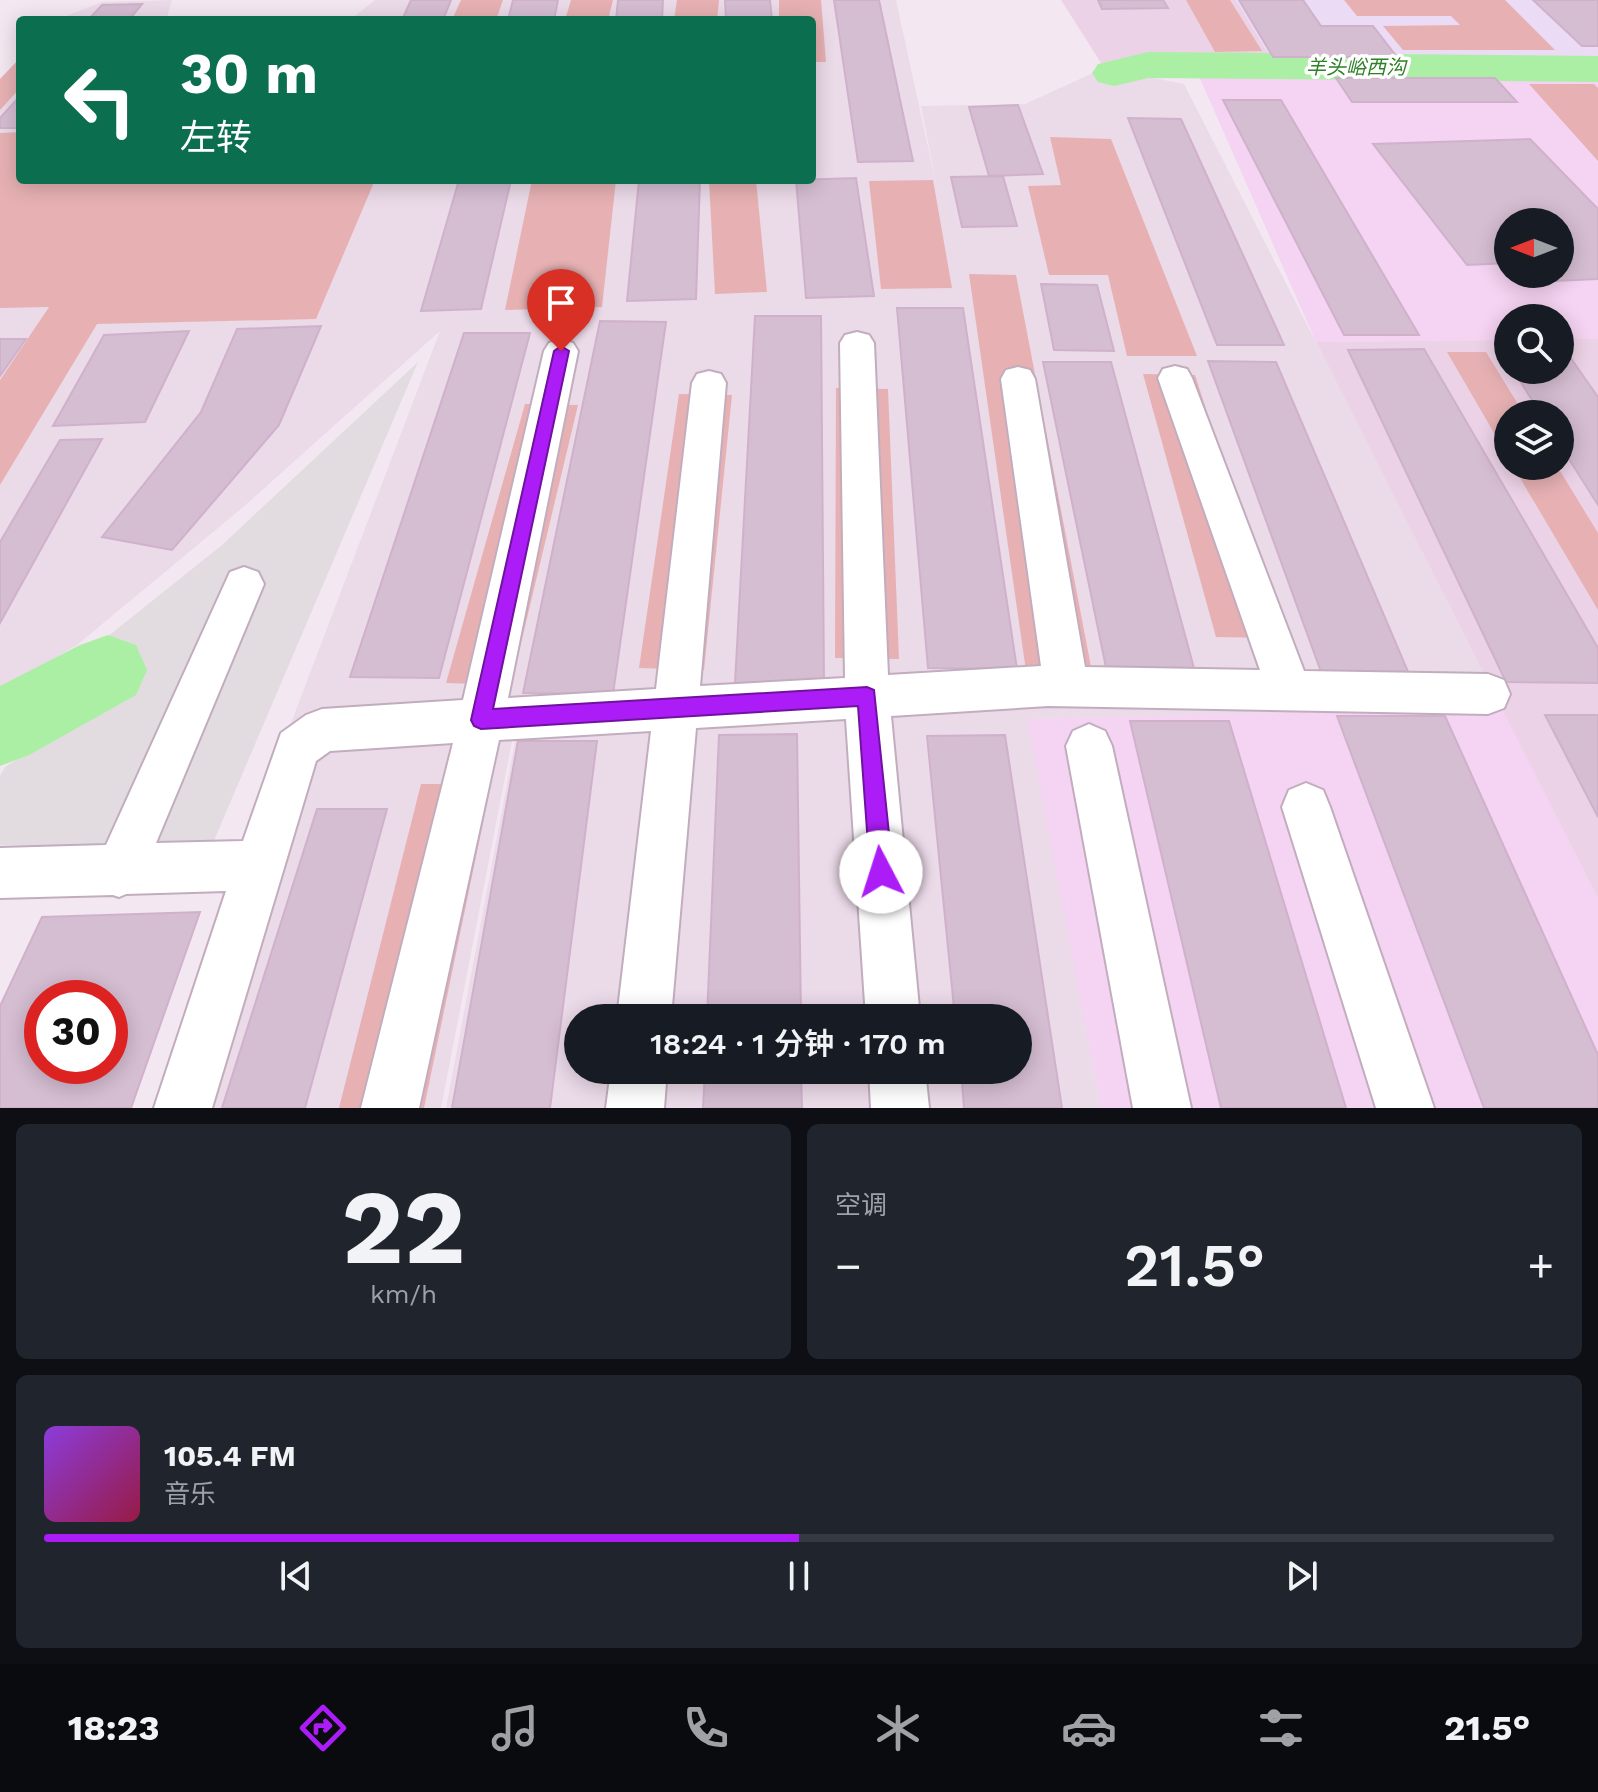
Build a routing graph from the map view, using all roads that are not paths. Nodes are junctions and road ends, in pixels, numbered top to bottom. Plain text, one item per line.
1 (857, 343) dead end
2 (561, 351) dead end
3 (1175, 378) dead end
4 (1018, 379) dead end
5 (709, 383) dead end
6 (244, 584) dead end
7 (1066, 686) junction
8 (1289, 690) junction
9 (1488, 694) dead end
10 (867, 697) junction
11 (673, 709) junction
12 (481, 720) junction
13 (1089, 746) dead end
14 (1306, 807) dead end
15 (260, 865) junction
16 (119, 872) junction
17 (0, 873) edge
18 (645, 1004) edge
19 (892, 1004) edge
20 (638, 1084) edge
21 (898, 1084) edge
22 (183, 1108) edge
23 (390, 1108) edge
24 (635, 1108) edge
25 (900, 1108) edge
26 (1162, 1108) edge
27 (1405, 1108) edge

1 - 10 street
2 - 12 street
3 - 8 street
4 - 7 street
5 - 11 street
6 - 16 street
7 - 8 street
7 - 10 street
8 - 9 street
10 - 11 street
10 - 19 street
11 - 12 street
11 - 18 street
12 - 15 street
12 - 23 street
13 - 26 street
14 - 27 street
15 - 16 street
15 - 22 street
16 - 17 street
20 - 24 street
21 - 25 street

